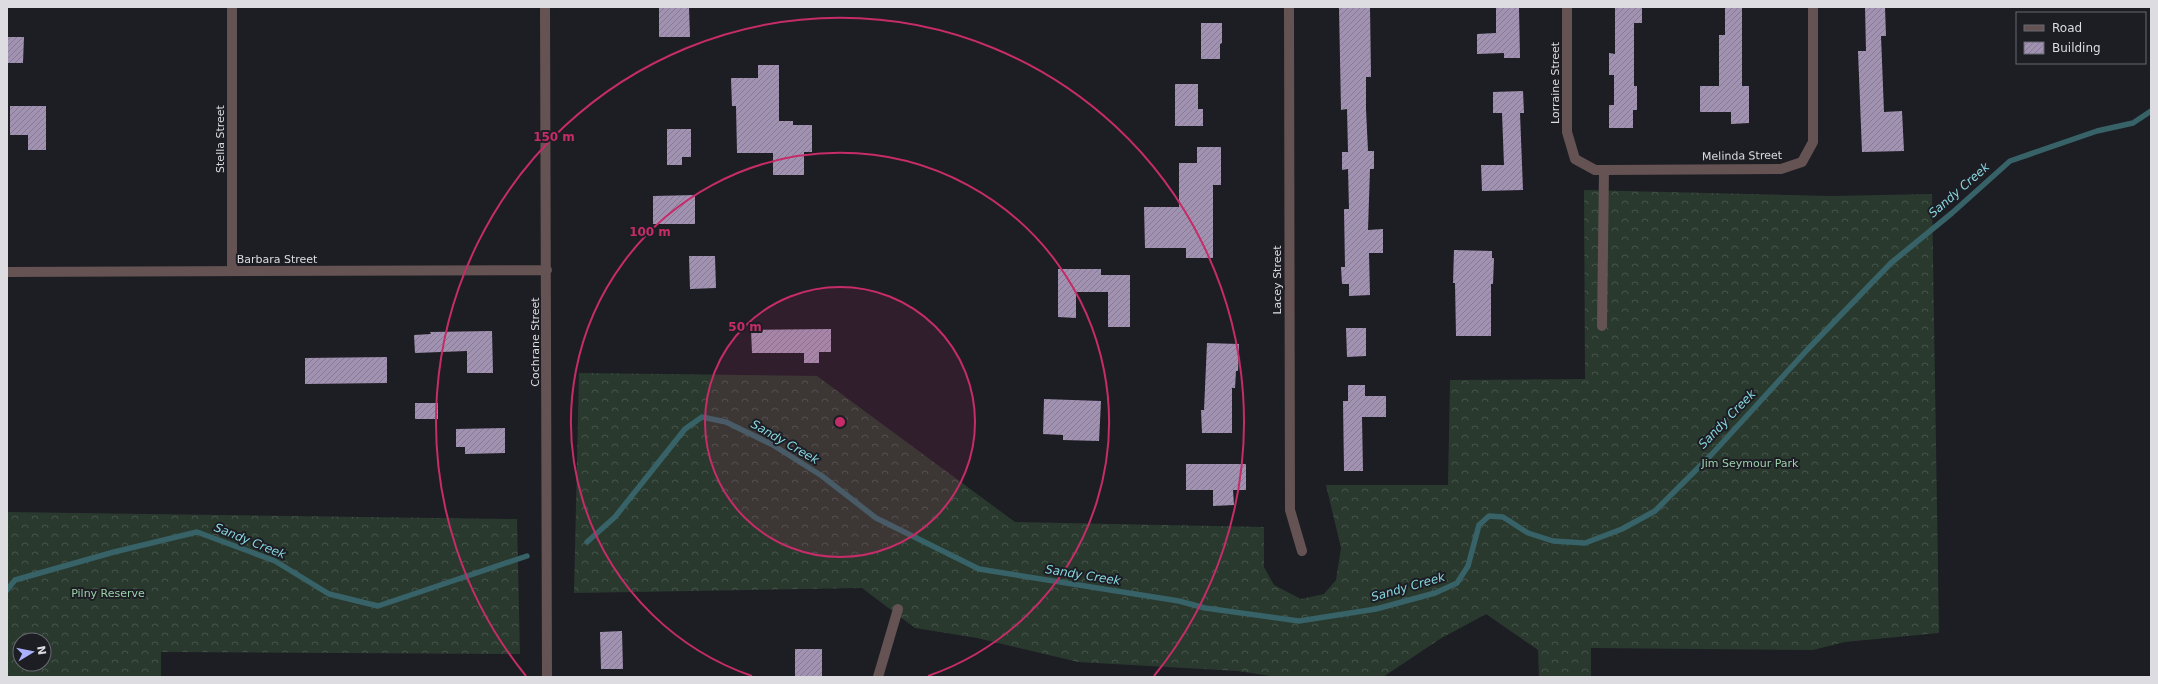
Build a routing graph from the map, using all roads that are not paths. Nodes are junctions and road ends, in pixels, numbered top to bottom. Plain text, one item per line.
1 (232, 7) edge
2 (545, 7) edge
3 (1289, 7) edge
4 (1567, 7) edge
5 (1813, 7) edge
6 (1575, 159) joint
7 (1604, 170) junction
8 (547, 270) junction
9 (232, 271) junction
10 (7, 272) edge
11 (1602, 326) dead end
12 (1302, 551) dead end
13 (898, 609) dead end
14 (547, 677) edge
15 (878, 677) edge

1 - 9 street, Stella Street
2 - 8 street, Cochrane Street
3 - 12 street, Lacey Street
4 - 6 street, Lorraine Street
5 - 7 street, Melinda Street
6 - 7 street, Melinda Street
7 - 11 street
8 - 9 street, Barbara Street
8 - 14 street, Cochrane Street
9 - 10 street, Barbara Street
13 - 15 street

